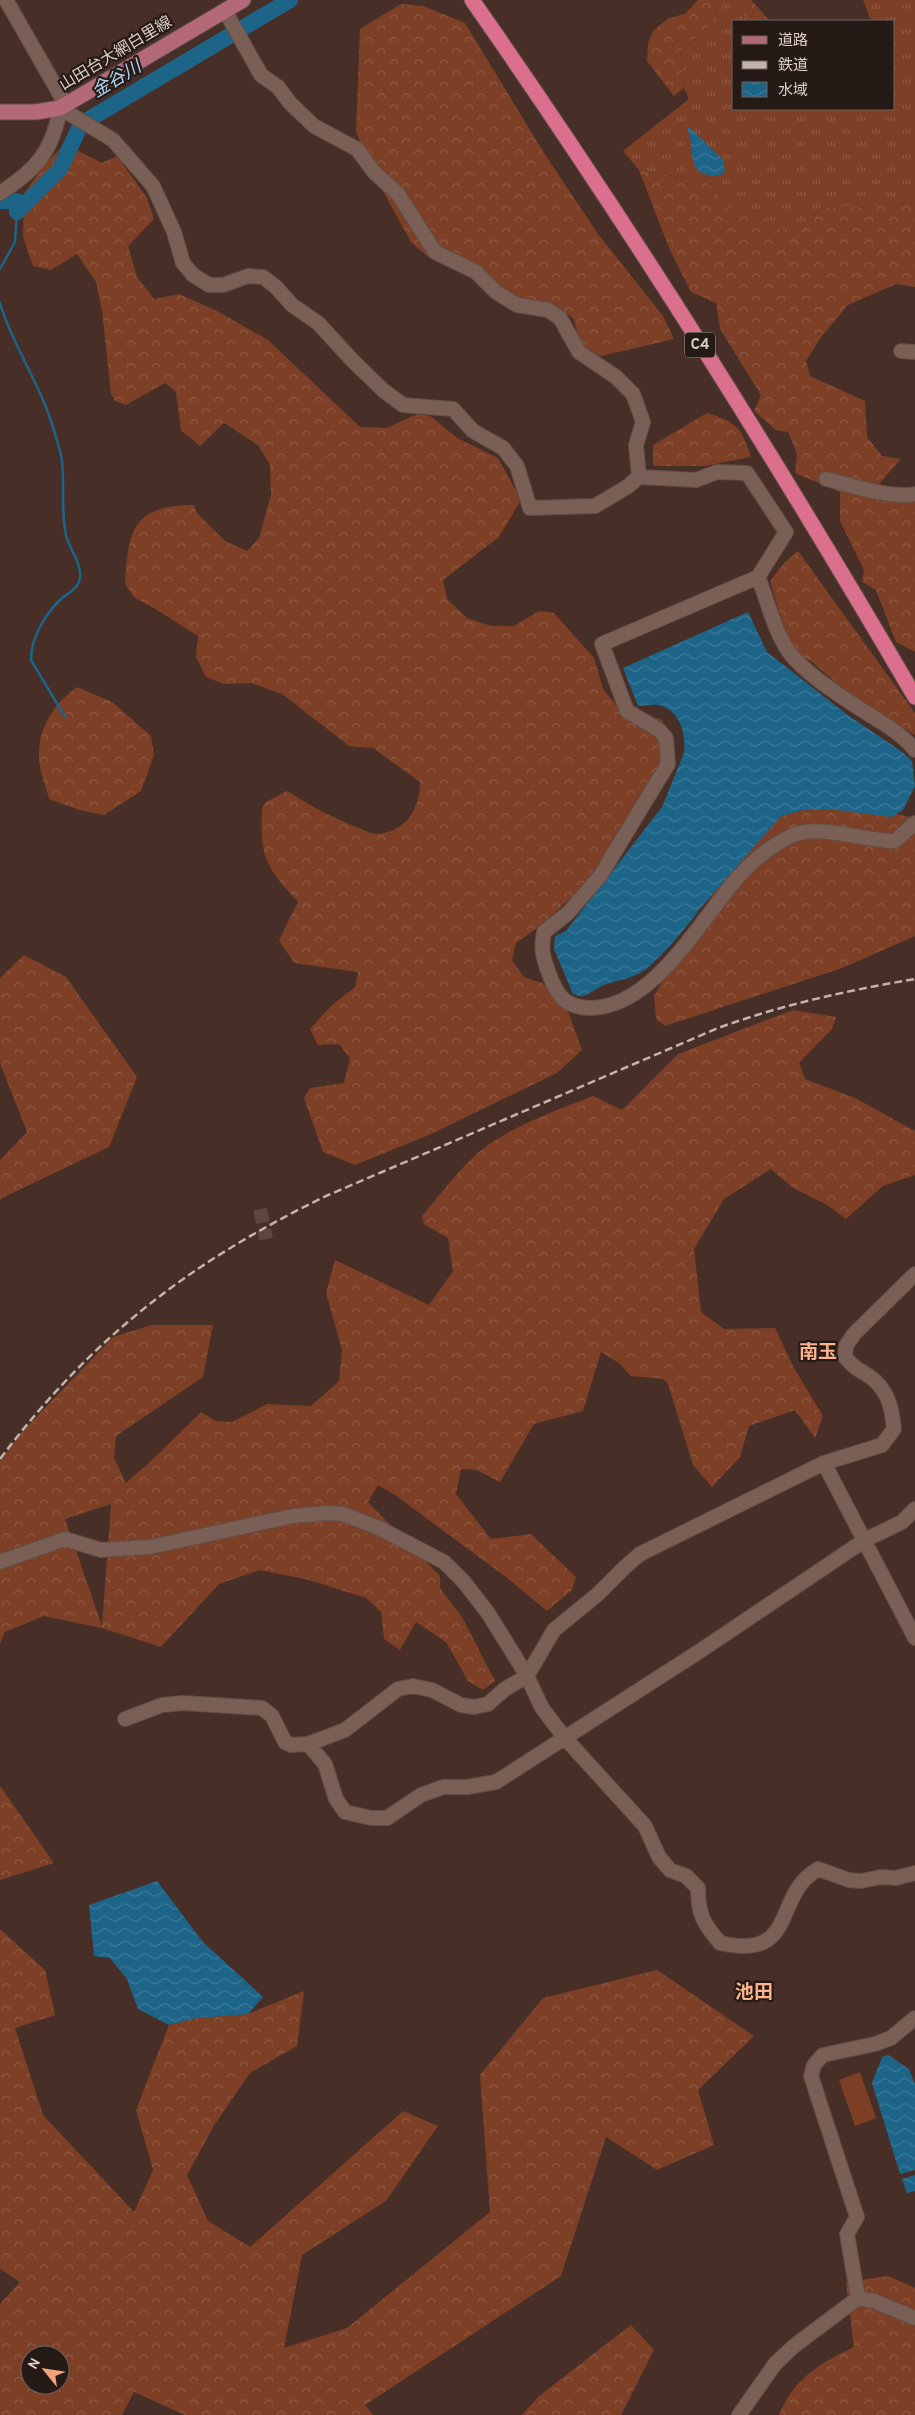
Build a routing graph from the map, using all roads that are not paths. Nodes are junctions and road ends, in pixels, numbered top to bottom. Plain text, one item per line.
1 (6, 0) edge
2 (242, 0) edge
3 (472, 0) edge
4 (225, 10) junction
5 (63, 106) junction
6 (0, 112) edge
7 (0, 193) edge
8 (901, 351) dead end
9 (915, 352) edge
10 (639, 477) junction
11 (826, 480) dead end
12 (915, 494) edge
13 (758, 577) junction
14 (915, 698) edge
15 (915, 750) edge
16 (915, 823) edge
17 (915, 1274) edge
18 (824, 1463) junction
19 (915, 1510) edge
20 (865, 1540) junction
21 (0, 1562) edge
22 (915, 1638) edge
23 (527, 1676) junction
24 (125, 1719) dead end
25 (564, 1737) junction
26 (308, 1744) junction
27 (915, 1874) edge
28 (915, 2018) edge
29 (858, 2298) junction
30 (915, 2318) edge
31 (739, 2415) edge

1 - 5 street
2 - 4 main road, 山田台大網白里線
3 - 14 highway, C4
4 - 5 main road, 山田台大網白里線
4 - 10 street
5 - 6 main road, 山田台大網白里線
5 - 7 street
5 - 10 street
8 - 9 street
10 - 13 street
11 - 12 street
13 - 15 street
13 - 16 street
17 - 18 street
18 - 20 street
18 - 23 street
19 - 20 street
20 - 22 street
20 - 25 street
21 - 23 street
23 - 25 street
23 - 26 street
24 - 26 street
25 - 26 street
25 - 27 street
28 - 29 street
29 - 30 street
29 - 31 street

